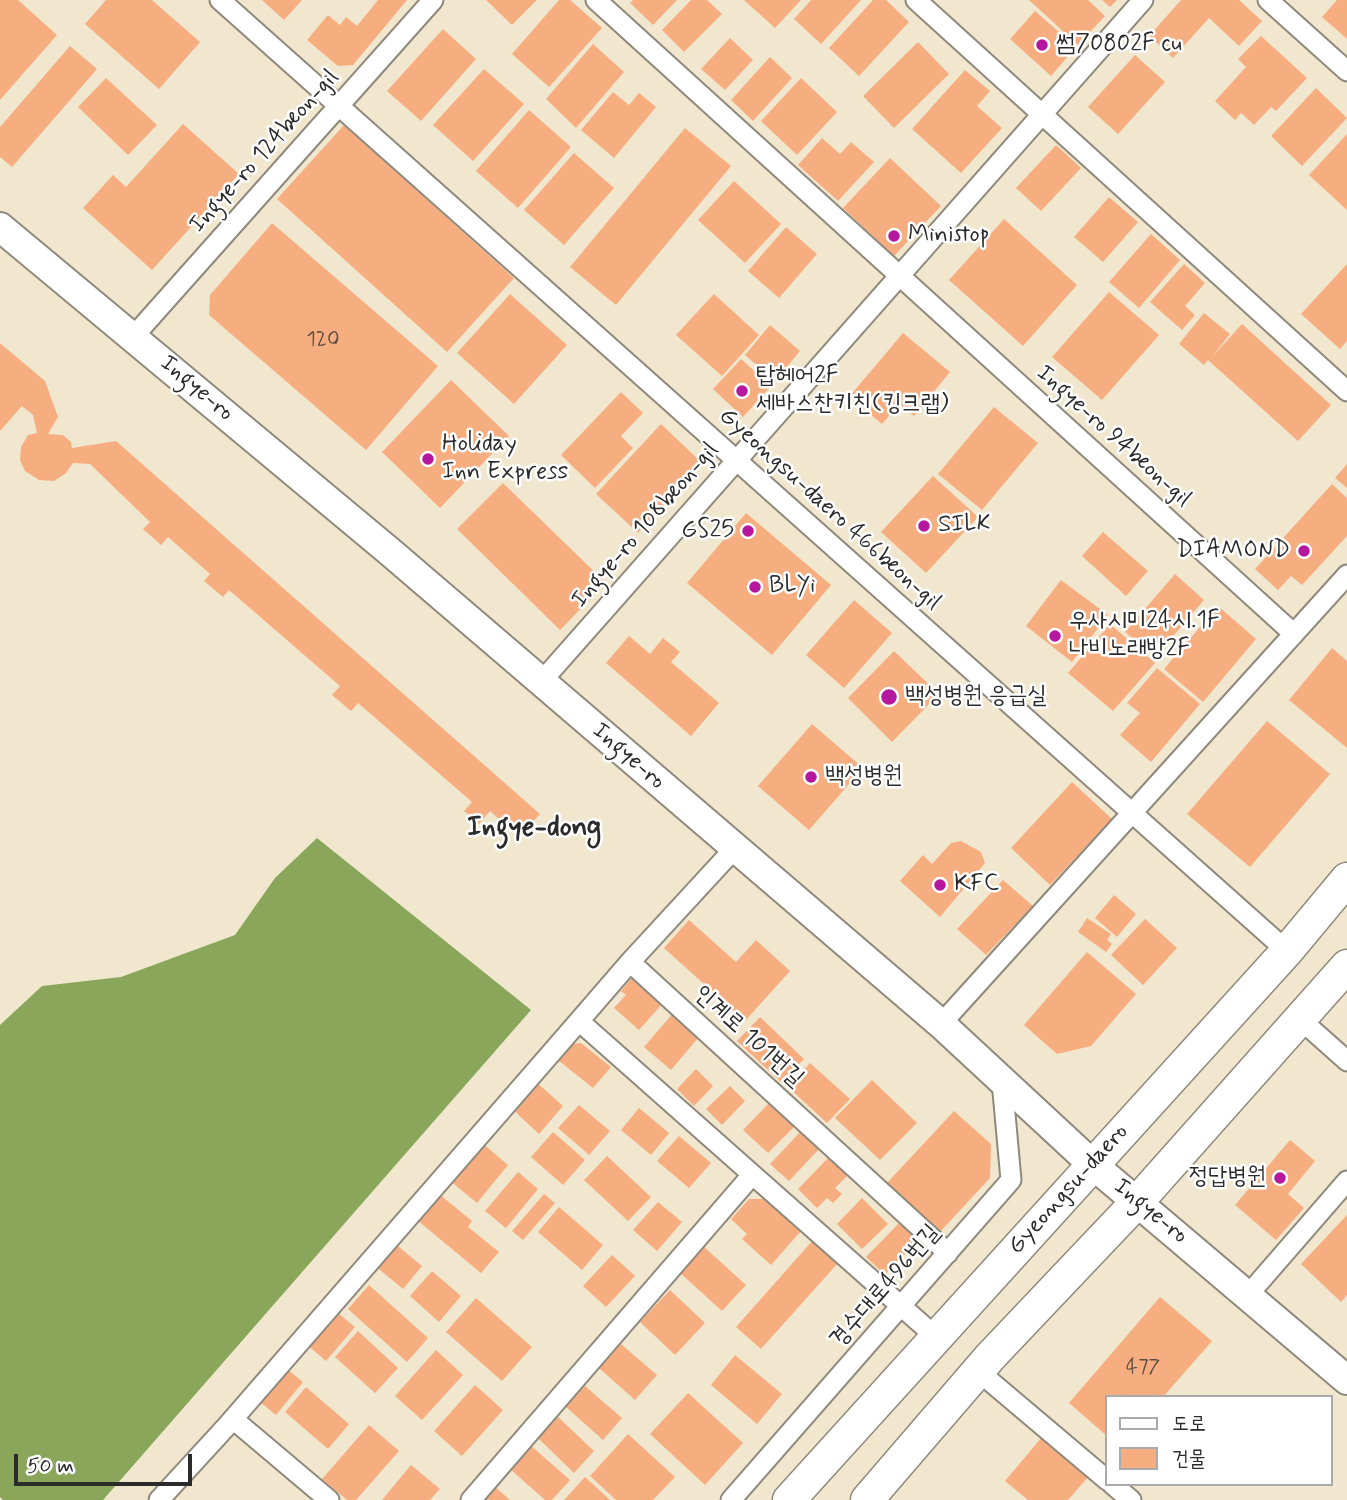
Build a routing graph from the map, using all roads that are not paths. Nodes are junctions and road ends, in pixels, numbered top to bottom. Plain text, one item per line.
1 (220, 0) edge
2 (433, 0) edge
3 (596, 0) edge
4 (916, 0) edge
5 (1143, 0) edge
6 (1268, 0) edge
7 (1347, 71) edge
8 (339, 106) junction
9 (1042, 114) junction
10 (0, 227) edge
11 (900, 276) junction
12 (133, 337) junction
13 (1347, 391) edge
14 (737, 460) junction
15 (1347, 575) edge
16 (1294, 634) junction
17 (541, 682) junction
18 (1132, 813) junction
19 (735, 848) junction
20 (1347, 880) edge
21 (1287, 951) junction
22 (630, 962) junction
23 (1347, 966) edge
24 (1301, 1020) junction
25 (579, 1021) junction
26 (941, 1024) junction
27 (1347, 1061) edge
28 (1002, 1081) junction
29 (1092, 1164) junction
30 (752, 1175) junction
31 (1347, 1181) edge
32 (1138, 1201) junction
33 (948, 1253) junction
34 (1248, 1295) junction
35 (902, 1308) junction
36 (936, 1338) junction
37 (978, 1371) junction
38 (1347, 1380) edge
39 (230, 1423) junction
40 (1106, 1479) edge
41 (1114, 1486) edge
42 (159, 1500) edge
43 (329, 1500) edge
44 (471, 1500) edge
45 (731, 1500) edge
46 (789, 1500) edge
47 (867, 1500) edge
48 (1131, 1500) edge

1 - 8 street, Gyeongsu-daero 466beon-gil
2 - 8 street, Ingye-ro 124beon-gil
3 - 11 street
4 - 9 street
5 - 9 street, Ingye-ro 108beon-gil
6 - 7 street
8 - 12 street, Ingye-ro 124beon-gil
8 - 14 street, Gyeongsu-daero 466beon-gil
9 - 11 street, Ingye-ro 108beon-gil
9 - 13 street
10 - 12 street, Ingye-ro
11 - 14 street, Ingye-ro 108beon-gil
11 - 16 street, Ingye-ro 94beon-gil
12 - 17 street, Ingye-ro
14 - 17 street, Ingye-ro 108beon-gil
14 - 18 street, Gyeongsu-daero 466beon-gil
15 - 16 street
16 - 18 street
17 - 19 street, Ingye-ro
18 - 21 street, Gyeongsu-daero 466beon-gil
18 - 26 street
19 - 22 street
19 - 26 street, Ingye-ro
20 - 21 main road, Gyeongsu-daero
21 - 29 main road, Gyeongsu-daero
22 - 25 street
22 - 33 street, 인계로 101번길
23 - 24 main road
24 - 27 street
24 - 32 main road
25 - 30 street
25 - 39 street
26 - 28 street, Ingye-ro
28 - 29 street, Ingye-ro
28 - 33 street, 경수대로496번길
29 - 32 street, Ingye-ro
29 - 36 main road, Gyeongsu-daero
30 - 35 street
30 - 44 street
31 - 34 street
32 - 34 street, Ingye-ro
32 - 37 main road
33 - 35 street, 경수대로496번길
34 - 38 street, Ingye-ro
35 - 36 street
35 - 45 street, 경수대로496번길
36 - 46 main road, Gyeongsu-daero
37 - 40 street
37 - 47 main road
39 - 42 street
39 - 43 street
41 - 48 street

